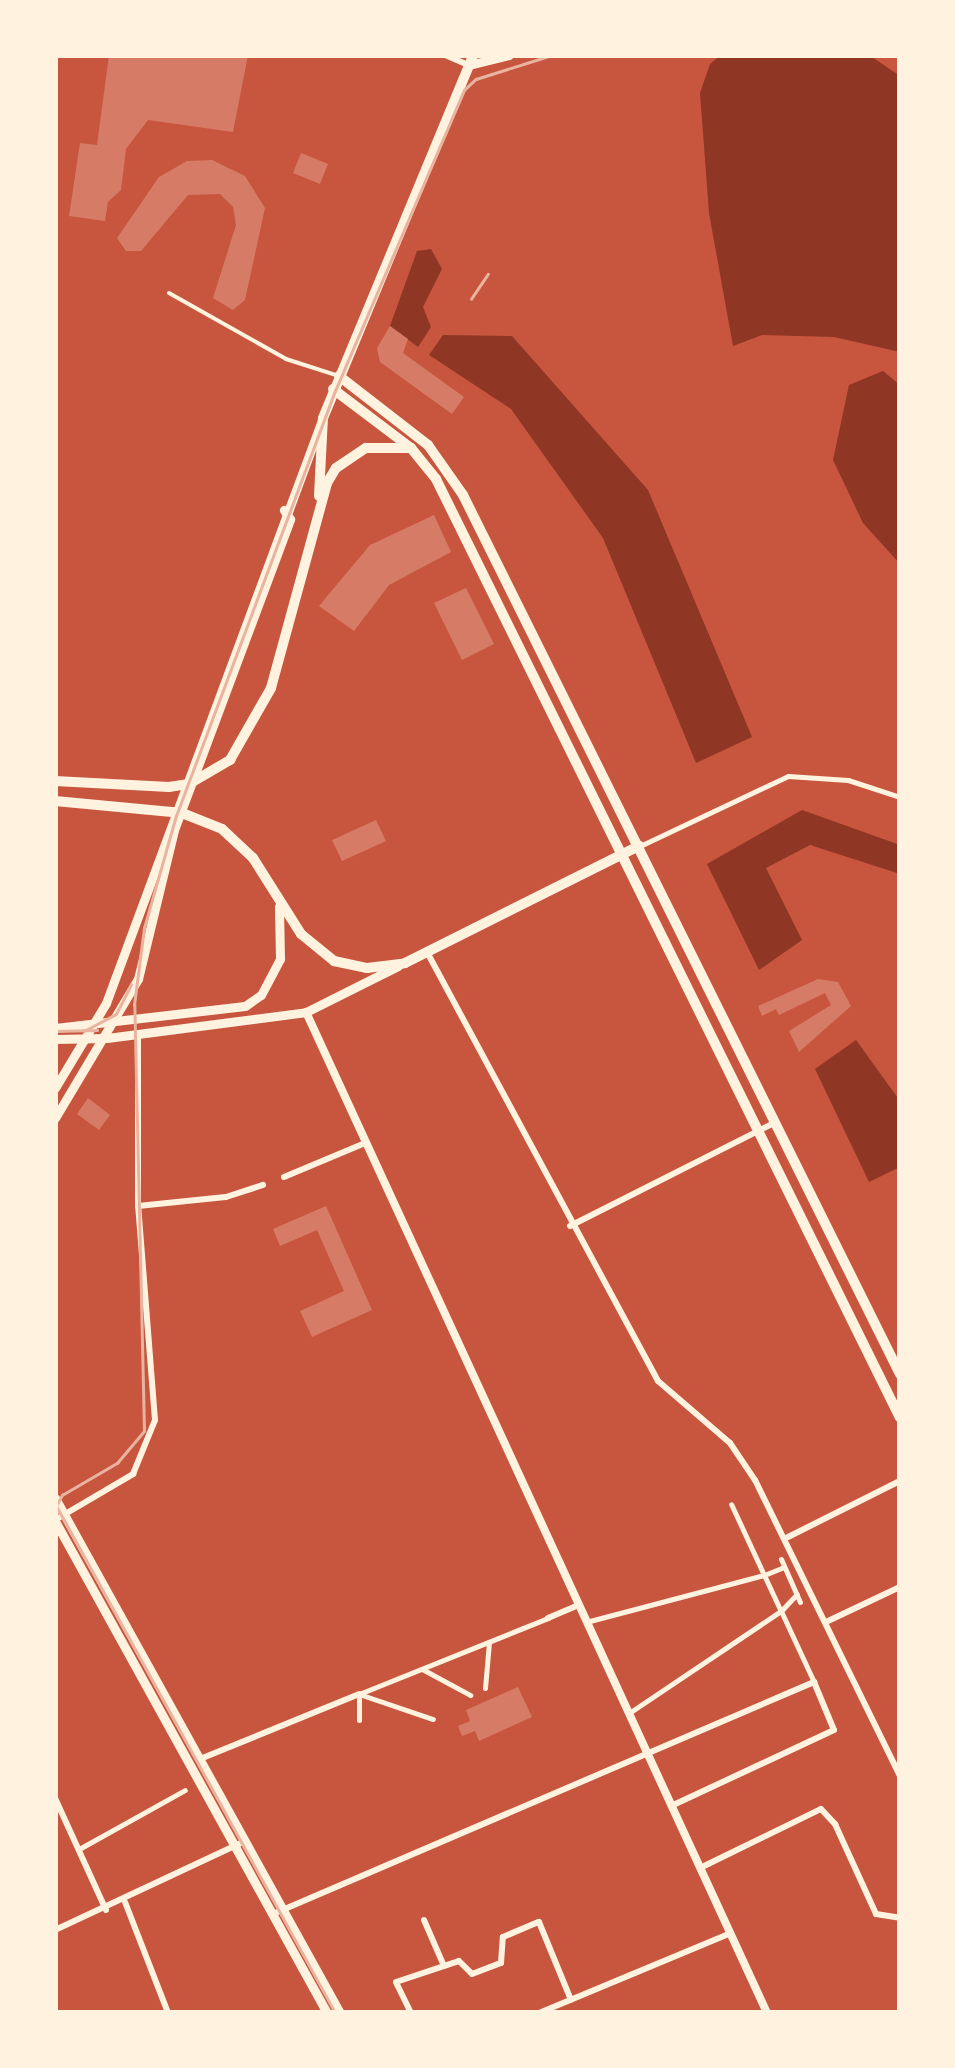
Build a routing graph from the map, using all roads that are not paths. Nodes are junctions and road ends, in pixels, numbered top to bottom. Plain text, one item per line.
1 (446, 55) edge
2 (509, 55) edge
3 (471, 60) edge
4 (169, 293) dead end
5 (338, 376) junction
6 (333, 389) junction
7 (323, 418) junction
8 (411, 448) junction
9 (444, 462) junction
10 (320, 502) junction
11 (284, 510) junction
12 (55, 781) edge
13 (900, 797) edge
14 (55, 800) edge
15 (639, 846) junction
16 (621, 855) junction
17 (280, 906) junction
18 (427, 952) junction
19 (404, 963) junction
20 (306, 1012) junction
21 (112, 1025) junction
22 (91, 1026) junction
23 (55, 1028) edge
24 (138, 1033) junction
25 (55, 1038) edge
26 (83, 1038) junction
27 (107, 1038) junction
28 (55, 1088) edge
29 (55, 1118) edge
30 (776, 1122) junction
31 (758, 1132) junction
32 (365, 1142) junction
33 (284, 1176) dead end
34 (262, 1185) dead end
35 (138, 1206) junction
36 (570, 1226) junction
37 (900, 1374) edge
38 (900, 1418) edge
39 (900, 1481) edge
40 (55, 1498) edge
41 (731, 1504) dead end
42 (58, 1519) edge
43 (788, 1537) junction
44 (781, 1559) dead end
45 (784, 1567) junction
46 (764, 1574) junction
47 (900, 1587) edge
48 (579, 1606) junction
49 (780, 1611) junction
50 (548, 1618) joint
51 (828, 1621) junction
52 (586, 1622) junction
53 (489, 1642) junction
54 (422, 1668) junction
55 (814, 1682) junction
56 (485, 1688) dead end
57 (359, 1694) junction
58 (470, 1695) dead end
59 (629, 1713) junction
60 (433, 1719) dead end
61 (359, 1720) dead end
62 (650, 1756) junction
63 (199, 1760) junction
64 (900, 1776) edge
65 (184, 1790) dead end
66 (55, 1798) edge
67 (673, 1805) junction
68 (241, 1843) junction
69 (79, 1849) junction
70 (702, 1867) junction
71 (125, 1902) junction
72 (106, 1910) junction
73 (278, 1912) junction
74 (900, 1918) edge
75 (424, 1920) dead end
76 (55, 1930) edge
77 (732, 1932) junction
78 (444, 1966) junction
79 (571, 2000) junction
80 (168, 2013) edge
81 (327, 2013) edge
82 (340, 2013) edge
83 (411, 2013) edge
84 (539, 2013) edge
85 (767, 2013) edge

1 - 3 street
2 - 3 main road
3 - 5 main road
4 - 5 lane
5 - 6 main road
5 - 9 main road
6 - 7 main road
6 - 8 main road
7 - 10 main road
7 - 11 main road
8 - 9 main road
8 - 10 main road
8 - 16 main road
9 - 15 main road
10 - 12 main road
11 - 21 main road
11 - 22 main road
13 - 15 street
14 - 17 main road
15 - 16 main road
15 - 30 main road
16 - 18 main road
16 - 31 main road
17 - 19 main road
17 - 21 main road
18 - 19 main road
18 - 36 street
19 - 20 main road
20 - 24 main road
20 - 32 street
21 - 22 main road
21 - 27 main road
22 - 23 main road
22 - 26 main road
24 - 27 main road
24 - 35 street
25 - 26 main road
26 - 27 main road
26 - 28 main road
27 - 29 main road
30 - 31 street
30 - 37 main road
31 - 36 street
31 - 38 main road
32 - 33 street
32 - 48 street
34 - 35 street
35 - 42 street
36 - 43 street
39 - 43 street
40 - 42 main road
41 - 46 street
42 - 63 main road
42 - 68 main road
43 - 51 street
44 - 45 street
45 - 46 street
45 - 49 street
46 - 49 street
46 - 52 street
47 - 51 street
48 - 50 street
48 - 52 street
49 - 55 street
49 - 59 street
50 - 53 street
51 - 64 street
52 - 59 street
53 - 54 street
53 - 56 street
54 - 57 street
54 - 58 street
55 - 62 street
55 - 67 street
57 - 60 street
57 - 61 street
57 - 63 street
59 - 62 street
62 - 67 street
62 - 73 street
63 - 68 main road
65 - 69 street
66 - 69 street
67 - 70 street
68 - 71 street
68 - 73 main road
69 - 72 street
70 - 74 street
70 - 77 street
71 - 72 street
71 - 80 street
72 - 76 street
73 - 81 main road
73 - 82 main road
75 - 78 street
77 - 79 street
77 - 85 street
78 - 79 street
78 - 83 street
79 - 84 street

